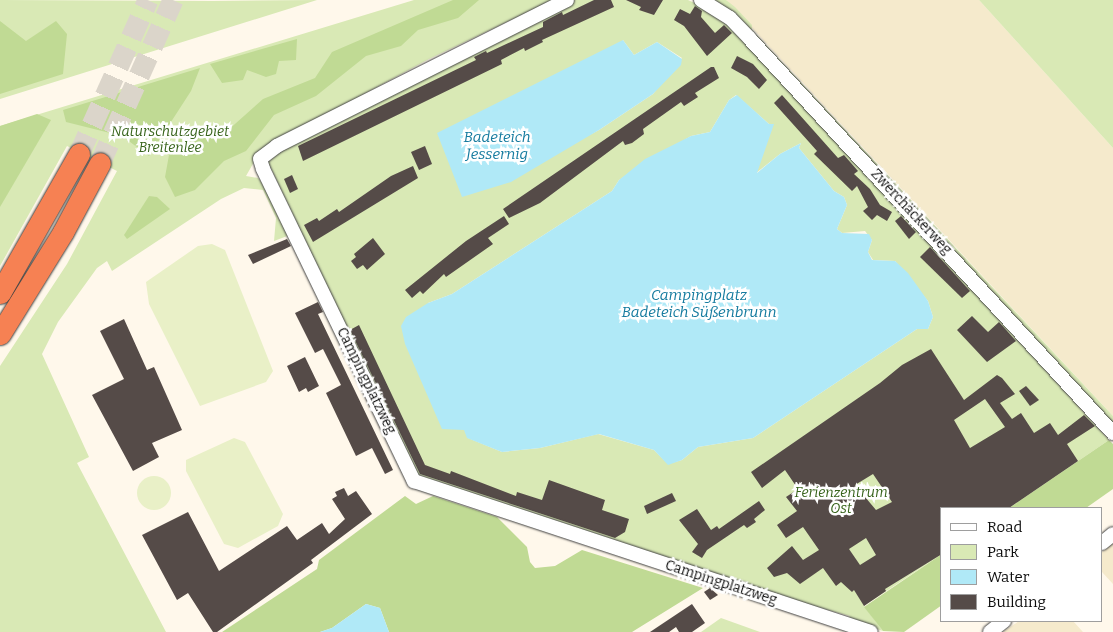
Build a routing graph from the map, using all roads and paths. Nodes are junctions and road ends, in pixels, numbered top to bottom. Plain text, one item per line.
1 (568, 0) edge
2 (701, 0) edge
3 (79, 154) tunnel mouth
4 (100, 163) tunnel mouth
5 (0, 293) edge
6 (0, 334) edge
7 (1113, 433) edge
8 (1113, 534) edge
9 (1103, 542) edge
10 (1003, 622) edge
11 (871, 632) edge
12 (990, 632) edge

1 - 11 street, Campingplatzweg
2 - 7 street, Zwerchäckerweg
3 - 5 highway
4 - 6 highway
8 - 9 street
10 - 12 street

